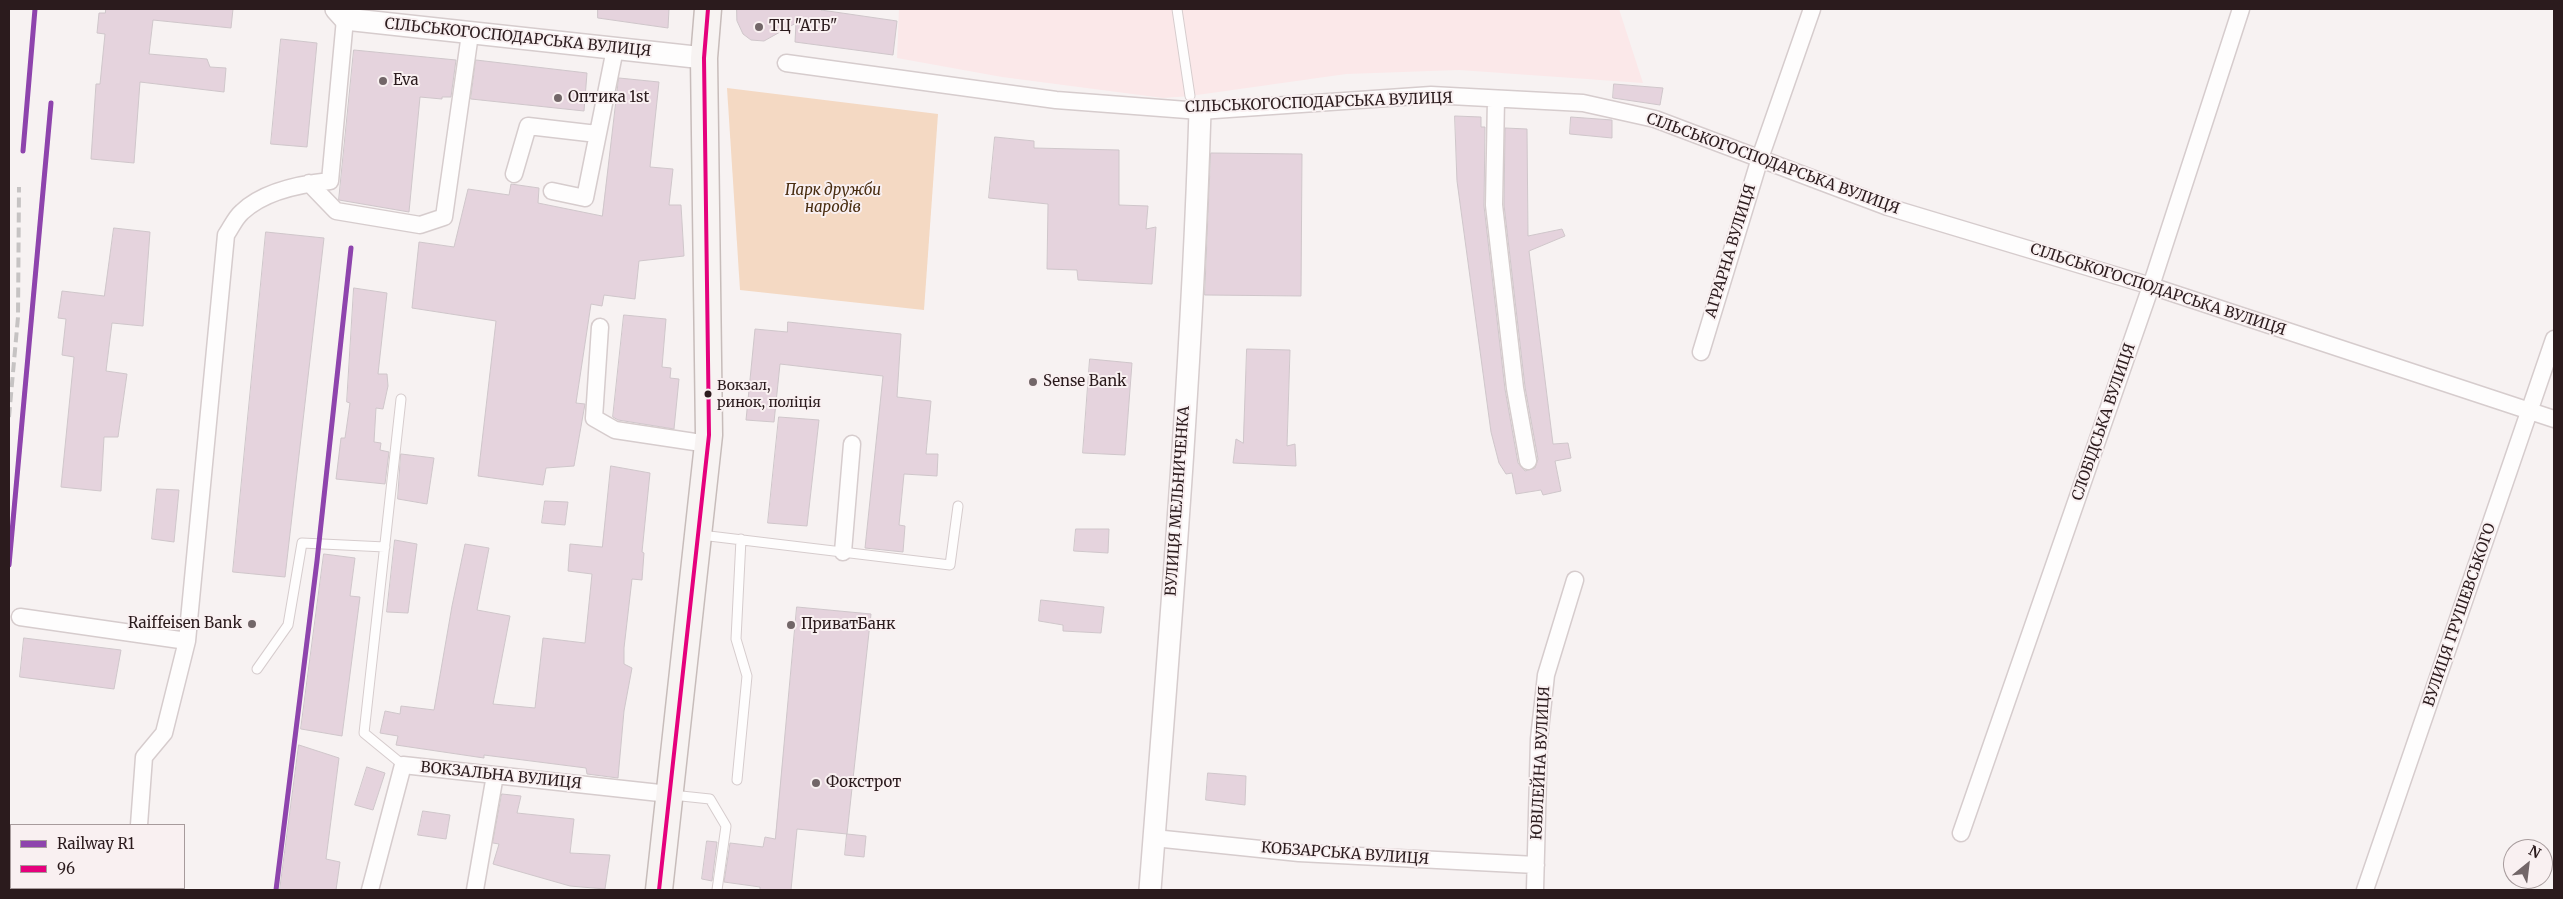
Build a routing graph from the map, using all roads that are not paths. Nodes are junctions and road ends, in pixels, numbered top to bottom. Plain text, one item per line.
1 (708, 9) edge
2 (1177, 9) edge
3 (1812, 9) edge
4 (2241, 9) edge
5 (341, 14) edge
6 (470, 34) junction
7 (616, 49) junction
8 (704, 58) junction
9 (786, 63) dead end
10 (1496, 99) junction
11 (1195, 104) junction
12 (598, 134) junction
13 (1760, 158) junction
14 (514, 174) dead end
15 (310, 183) junction
16 (552, 191) dead end
17 (2151, 286) junction
18 (600, 327) dead end
19 (2554, 339) edge
20 (1701, 352) dead end
21 (401, 399) dead end
22 (2530, 411) junction
23 (2554, 419) edge
24 (708, 444) junction
25 (852, 444) dead end
26 (1528, 461) dead end
27 (958, 506) dead end
28 (698, 534) junction
29 (740, 540) junction
30 (385, 547) junction
31 (843, 552) junction
32 (1575, 580) dead end
33 (20, 617) dead end
34 (187, 641) junction
35 (257, 669) dead end
36 (403, 765) junction
37 (495, 775) junction
38 (737, 780) dead end
39 (669, 794) junction
40 (139, 824) edge
41 (1961, 833) dead end
42 (1154, 838) junction
43 (1536, 865) junction
44 (370, 890) edge
45 (475, 890) edge
46 (659, 890) edge
47 (717, 890) edge
48 (1150, 890) edge
49 (1535, 890) edge
50 (2365, 890) edge

1 - 8 main road
2 - 11 lane
3 - 13 street, АГРАРНА ВУЛИЦЯ
4 - 17 street, СЛОБІДСЬКА ВУЛИЦЯ
5 - 6 street, СІЛЬСЬКОГОСПОДАРСЬКА ВУЛИЦЯ
5 - 15 street
6 - 7 street, СІЛЬСЬКОГОСПОДАРСЬКА ВУЛИЦЯ
6 - 15 street
7 - 8 street, СІЛЬСЬКОГОСПОДАРСЬКА ВУЛИЦЯ
7 - 12 street
8 - 24 main road
9 - 11 street, СІЛЬСЬКОГОСПОДАРСЬКА ВУЛИЦЯ
10 - 11 street, СІЛЬСЬКОГОСПОДАРСЬКА ВУЛИЦЯ
10 - 13 street, СІЛЬСЬКОГОСПОДАРСЬКА ВУЛИЦЯ
10 - 26 street
11 - 42 street, ВУЛИЦЯ МЕЛЬНИЧЕНКА
12 - 14 street
12 - 16 street
13 - 17 street, СІЛЬСЬКОГОСПОДАРСЬКА ВУЛИЦЯ
13 - 20 street, АГРАРНА ВУЛИЦЯ
15 - 34 street
17 - 22 street, СІЛЬСЬКОГОСПОДАРСЬКА ВУЛИЦЯ
17 - 41 street, СЛОБІДСЬКА ВУЛИЦЯ
18 - 24 street
19 - 22 street, ВУЛИЦЯ ГРУШЕВСЬКОГО
21 - 30 lane
22 - 23 street, СІЛЬСЬКОГОСПОДАРСЬКА ВУЛИЦЯ
22 - 50 street, ВУЛИЦЯ ГРУШЕВСЬКОГО
24 - 28 main road
25 - 31 street
27 - 31 lane
28 - 29 lane
28 - 39 main road
29 - 31 lane
29 - 38 lane
30 - 35 lane
30 - 36 lane
32 - 43 street, ЮВІЛЕЙНА ВУЛИЦЯ
33 - 34 street
34 - 40 street
36 - 37 street, ВОКЗАЛЬНА ВУЛИЦЯ
36 - 44 street, ВОКЗАЛЬНА ВУЛИЦЯ
37 - 39 street, ВОКЗАЛЬНА ВУЛИЦЯ
37 - 45 street
39 - 46 main road
39 - 47 lane
42 - 43 street, КОБЗАРСЬКА ВУЛИЦЯ
42 - 48 street, ВУЛИЦЯ МЕЛЬНИЧЕНКА
43 - 49 street, ЮВІЛЕЙНА ВУЛИЦЯ

